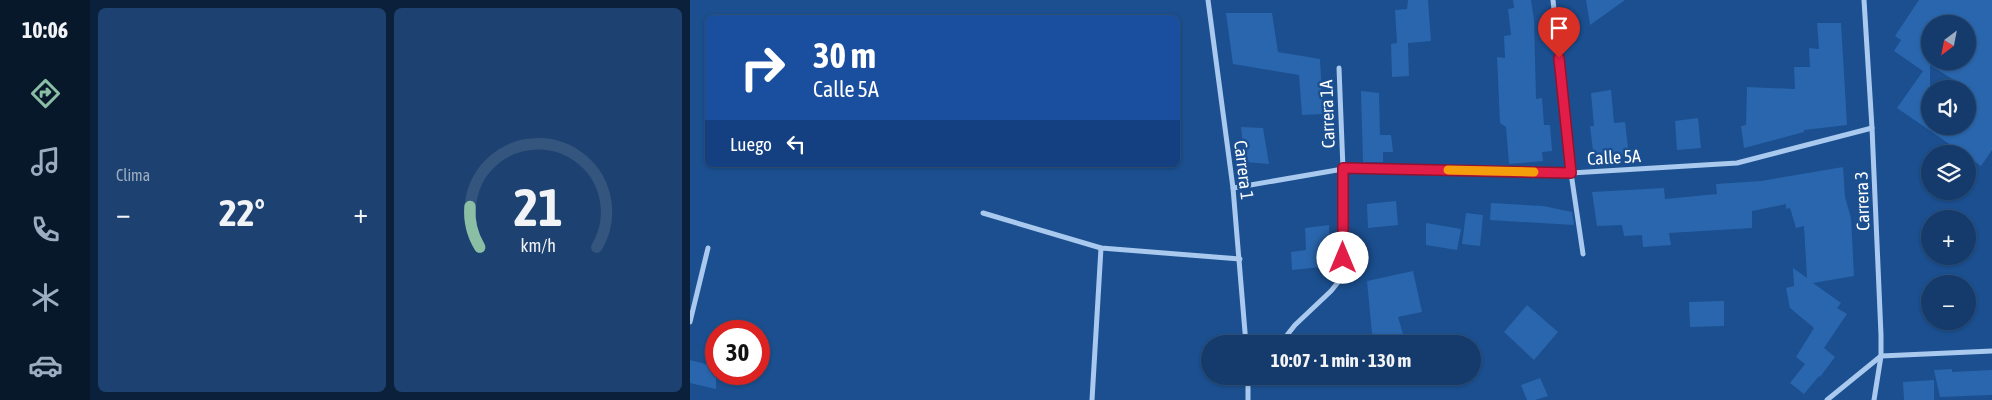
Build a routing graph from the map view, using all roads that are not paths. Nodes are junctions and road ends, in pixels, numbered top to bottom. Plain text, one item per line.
1 (1208, 0) edge
2 (1553, 0) edge
3 (1864, 0) edge
4 (1338, 68) dead end
5 (1872, 128) junction
6 (1343, 168) junction
7 (1571, 173) junction
8 (1233, 188) junction
9 (983, 213) dead end
10 (708, 248) dead end
11 (1101, 248) junction
12 (1583, 254) dead end
13 (1240, 259) junction
14 (690, 322) edge
15 (1245, 335) edge
16 (1287, 335) edge
17 (1992, 351) edge
18 (1881, 356) junction
19 (1249, 385) edge
20 (1092, 400) edge
21 (1248, 400) edge
22 (1827, 400) edge
23 (1874, 400) edge

1 - 8 street, Carrera 1
2 - 7 street
3 - 5 street, Carrera 3
4 - 6 street, Carrera 1A
5 - 7 street, Calle 5A
5 - 18 street, Carrera 3
6 - 7 street, Calle 5A
6 - 8 street, Calle 5A
6 - 16 street, Carrera 1A
7 - 12 street
8 - 13 street, Carrera 1
9 - 11 street
10 - 14 street
11 - 13 street
11 - 20 street
13 - 15 street, Carrera 1
17 - 18 street
18 - 22 street
18 - 23 street, Carrera 3
19 - 21 street

